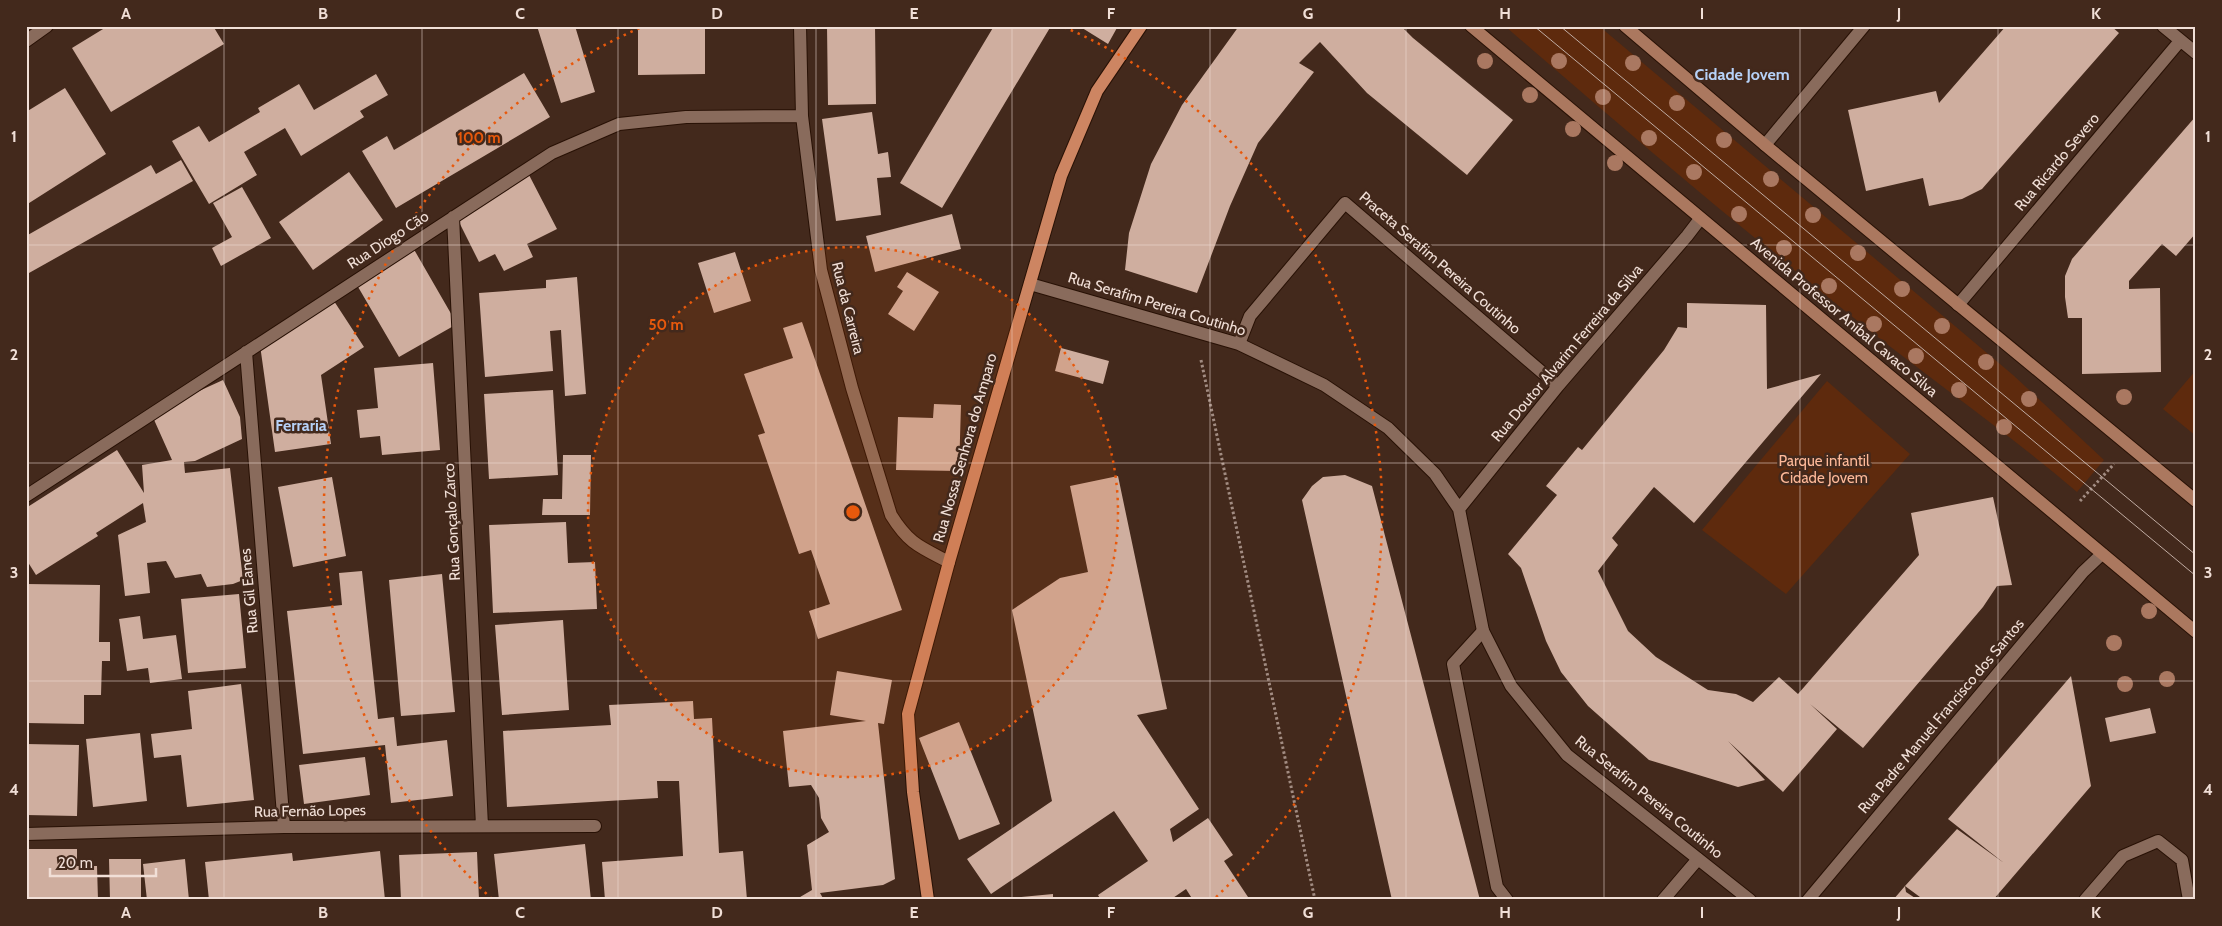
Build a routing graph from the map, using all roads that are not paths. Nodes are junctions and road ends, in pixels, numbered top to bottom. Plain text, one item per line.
1 (47, 26) edge
2 (800, 26) edge
3 (1141, 26) edge
4 (1471, 26) edge
5 (1625, 26) edge
6 (1864, 26) edge
7 (2162, 26) edge
8 (26, 40) edge
9 (2180, 41) junction
10 (2196, 53) edge
11 (802, 116) junction
12 (1765, 146) junction
13 (453, 217) junction
14 (1700, 219) junction
15 (1030, 284) junction
16 (1958, 305) junction
17 (1239, 344) junction
18 (246, 352) junction
19 (1558, 386) junction
20 (26, 496) edge
21 (2195, 497) edge
22 (1459, 509) junction
23 (2102, 554) junction
24 (949, 562) junction
25 (1483, 631) junction
26 (2196, 632) edge
27 (482, 826) junction
28 (595, 826) dead end
29 (284, 827) junction
30 (26, 834) edge
31 (1698, 859) junction
32 (928, 900) edge
33 (1507, 900) edge
34 (1663, 900) edge
35 (1750, 900) edge
36 (1808, 900) edge
37 (2085, 900) edge
38 (2189, 900) edge

1 - 8 street
2 - 11 street, Rua da Carreira
3 - 15 main road, Rua Nossa Senhora do Amparo
4 - 14 main road, Avenida Professor Aníbal Cavaco Silva
5 - 12 main road
6 - 12 street
7 - 9 street
9 - 10 street
9 - 16 street, Rua Ricardo Severo
11 - 13 street, Rua Diogo Cão
11 - 24 street, Rua da Carreira
12 - 16 main road
13 - 18 street, Rua Diogo Cão
13 - 27 street, Rua Gonçalo Zarco
14 - 19 street, Rua Doutor Alvarim Ferreira da Silva
14 - 23 main road, Avenida Professor Aníbal Cavaco Silva
15 - 17 street, Rua Serafim Pereira Coutinho
15 - 24 main road, Rua Nossa Senhora do Amparo
16 - 21 main road
17 - 19 street, Praceta Serafim Pereira Coutinho
17 - 22 street, Rua Serafim Pereira Coutinho
18 - 20 street, Rua Diogo Cão
18 - 29 street, Rua Gil Eanes
19 - 22 street, Rua Doutor Alvarim Ferreira da Silva
22 - 25 street, Rua Serafim Pereira Coutinho
23 - 26 main road, Avenida Professor Aníbal Cavaco Silva
23 - 36 street, Rua Padre Manuel Francisco dos Santos
24 - 32 main road, Rua Nossa Senhora do Amparo
25 - 31 street, Rua Serafim Pereira Coutinho
25 - 33 street
27 - 28 street, Rua Fernão Lopes
27 - 29 street, Rua Fernão Lopes
29 - 30 street, Rua Fernão Lopes
31 - 34 street
31 - 35 street, Rua Serafim Pereira Coutinho
37 - 38 street

